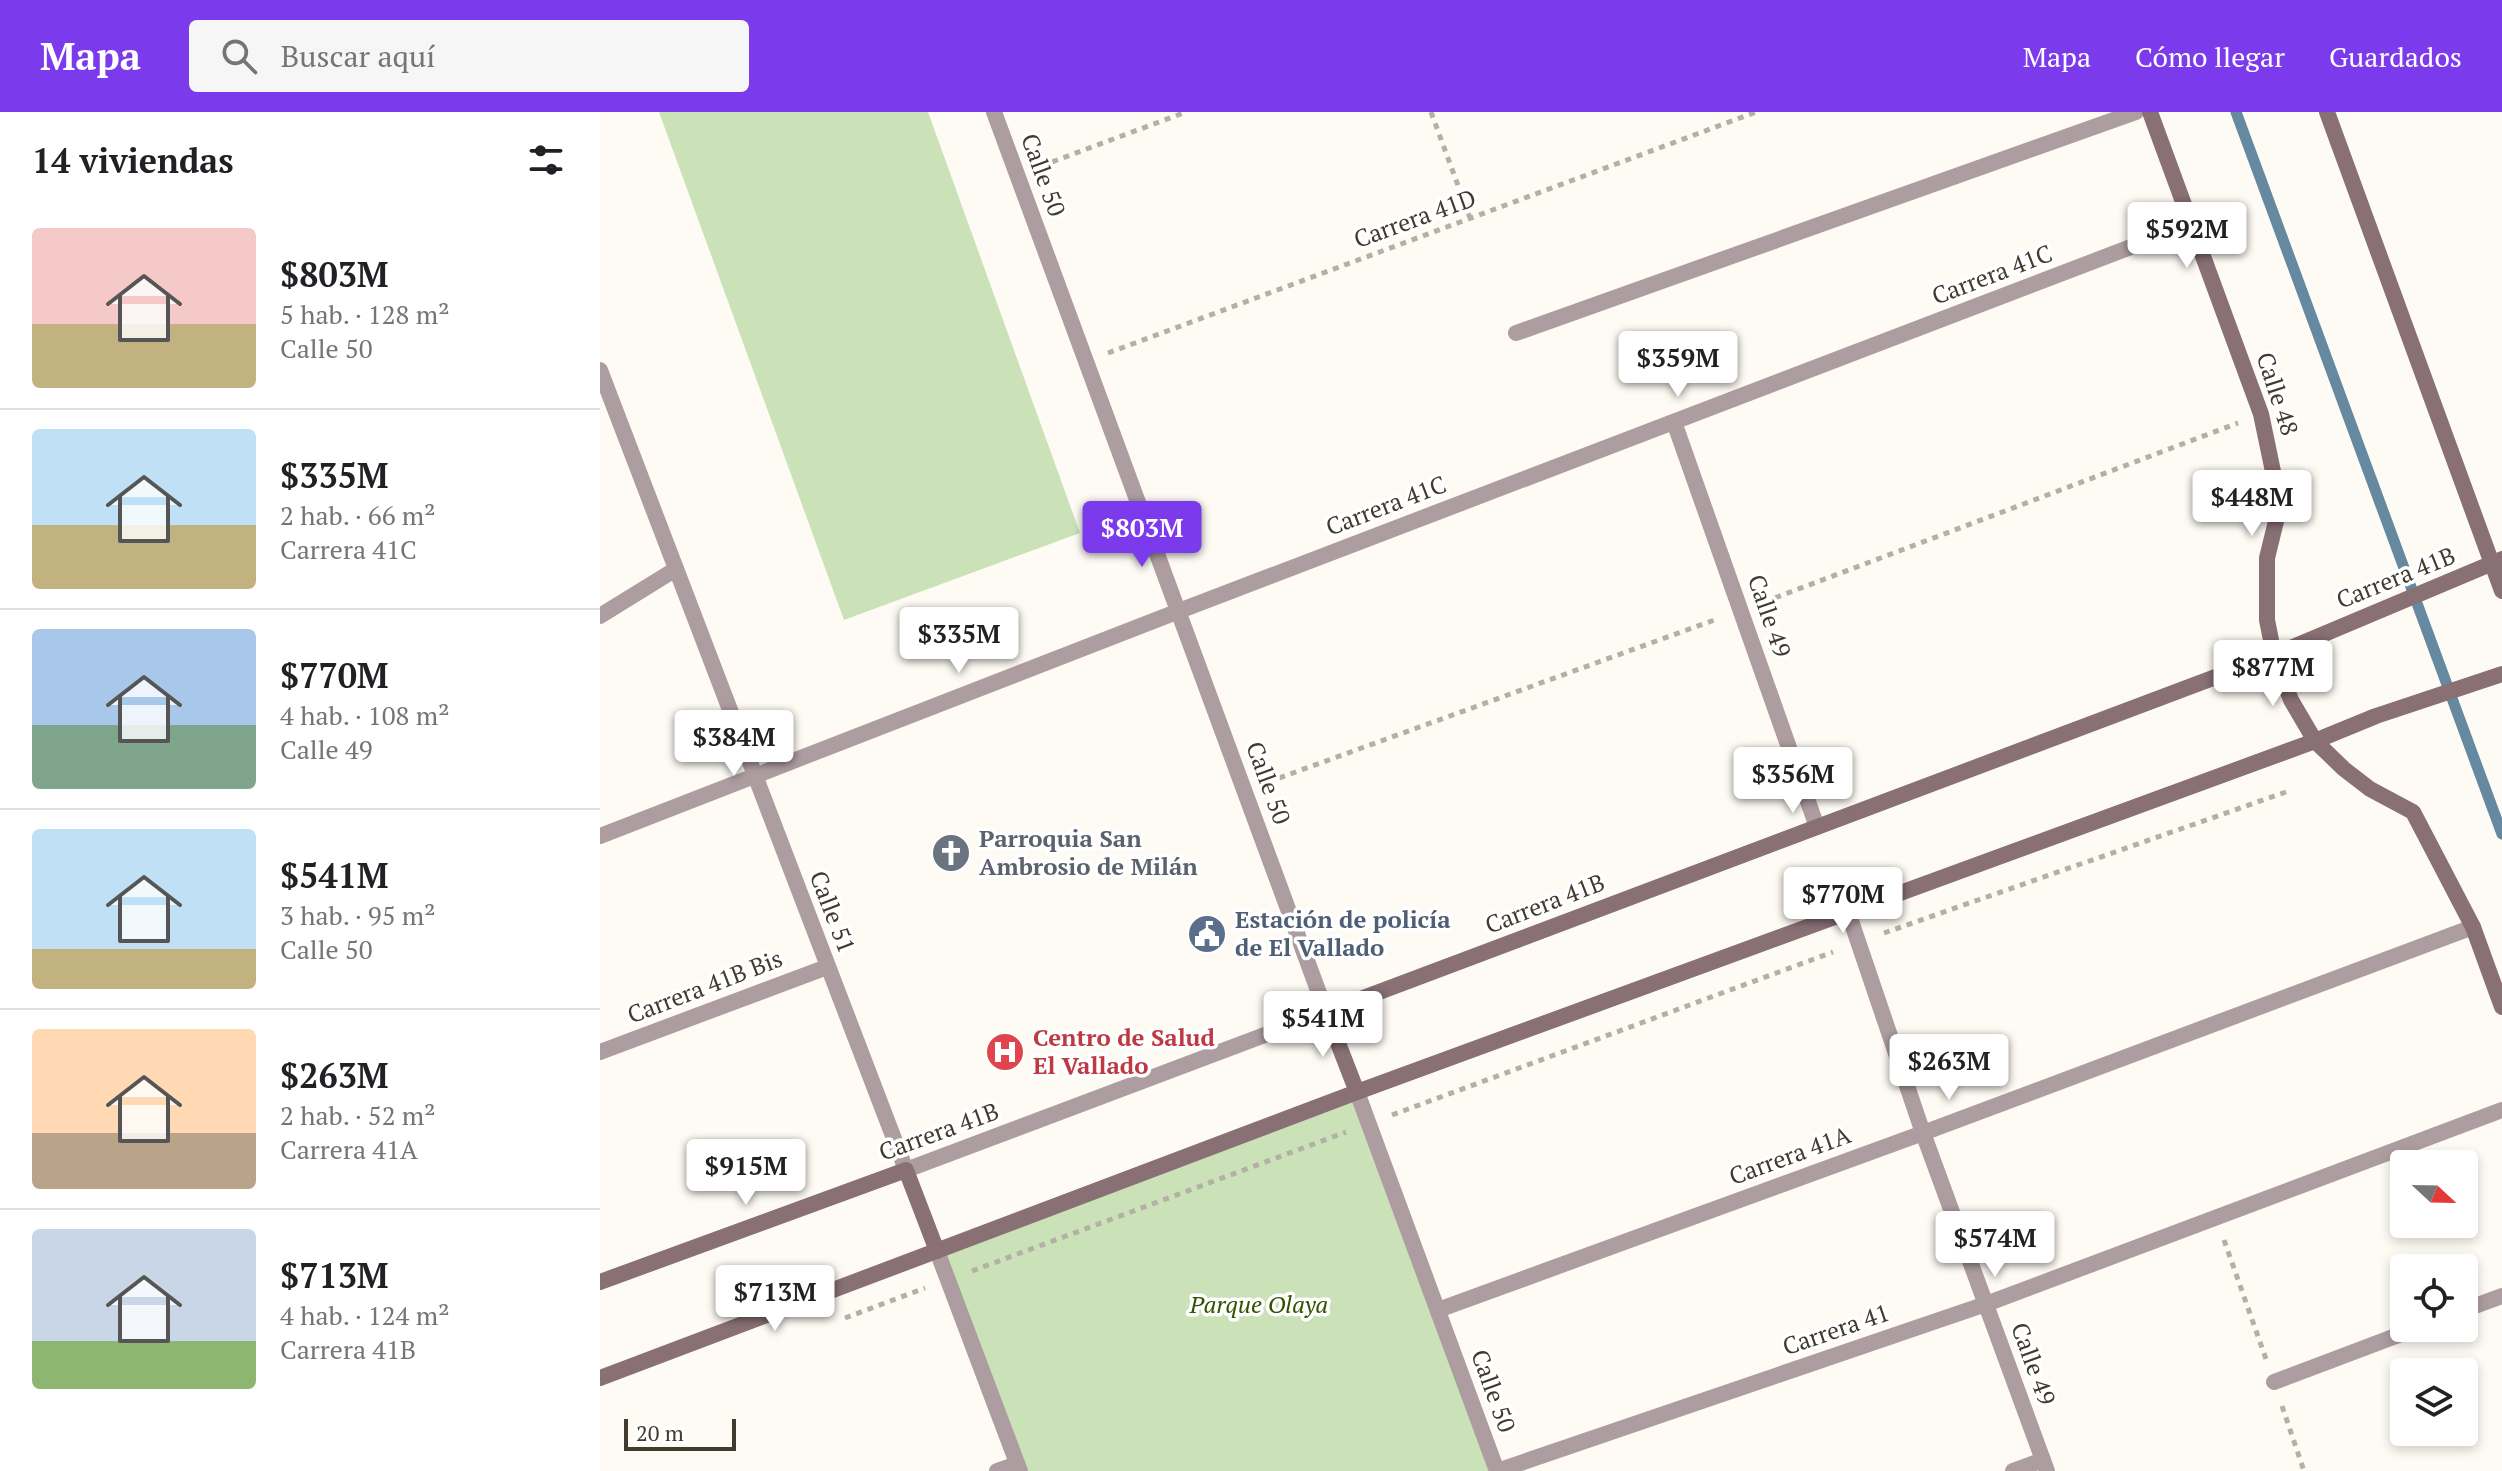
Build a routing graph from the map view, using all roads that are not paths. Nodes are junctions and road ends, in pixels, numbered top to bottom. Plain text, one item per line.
1 (994, 112) edge
2 (2136, 112) edge
3 (2150, 112) edge
4 (2327, 112) edge
5 (2191, 224) junction
6 (1516, 333) dead end
7 (600, 370) edge
8 (1674, 422) junction
9 (2497, 561) edge
10 (676, 569) junction
11 (2502, 591) edge
12 (1179, 611) junction
13 (600, 616) edge
14 (2274, 655) junction
15 (2495, 676) edge
16 (2315, 741) junction
17 (754, 776) junction
18 (1817, 827) junction
19 (600, 836) edge
20 (1848, 912) junction
21 (2473, 927) junction
22 (827, 967) junction
23 (2502, 1007) edge
24 (1326, 1012) junction
25 (600, 1052) edge
26 (1357, 1092) junction
27 (2502, 1110) edge
28 (1923, 1133) junction
29 (906, 1170) junction
30 (937, 1251) junction
31 (600, 1282) edge
32 (2502, 1296) edge
33 (1986, 1304) junction
34 (2478, 1305) edge
35 (1438, 1310) junction
36 (2390, 1338) edge
37 (600, 1378) edge
38 (2274, 1382) road end
39 (2045, 1466) edge
40 (1019, 1467) edge
41 (997, 1471) edge
42 (1497, 1471) edge
43 (2013, 1471) edge

1 - 12 street, Calle 50
2 - 6 street
3 - 5 street, Calle 48
4 - 9 street
5 - 8 street, Carrera 41C
5 - 14 street, Calle 48
7 - 10 street, Calle 51
8 - 12 street, Carrera 41C
8 - 18 street, Calle 49
9 - 11 street
9 - 14 street, Carrera 41B
10 - 13 street
10 - 17 street, Calle 51
12 - 17 street, Carrera 41C
12 - 24 street, Calle 50
14 - 16 street, Calle 48
14 - 18 street, Carrera 41B
15 - 16 street
16 - 20 street
16 - 21 street, Calle 48
17 - 19 street, Carrera 41C
17 - 22 street, Calle 51
18 - 24 street, Carrera 41B
20 - 26 street
20 - 28 street, Calle 49
21 - 23 street, Calle 48
21 - 28 street, Carrera 41A
22 - 25 street, Carrera 41B Bis
22 - 29 street, Calle 51
24 - 26 street, Calle 50
24 - 29 street, Carrera 41B
26 - 30 street
26 - 35 street, Calle 50
27 - 33 street, Carrera 41
28 - 33 street, Calle 49
28 - 35 street, Carrera 41A
29 - 30 street, Calle 51
29 - 31 street, Carrera 41B
30 - 37 street
30 - 40 street, Calle 51
32 - 34 street
33 - 39 street, Calle 49
33 - 42 street, Carrera 41
35 - 42 street, Calle 50
36 - 38 street
39 - 43 street
40 - 41 street

